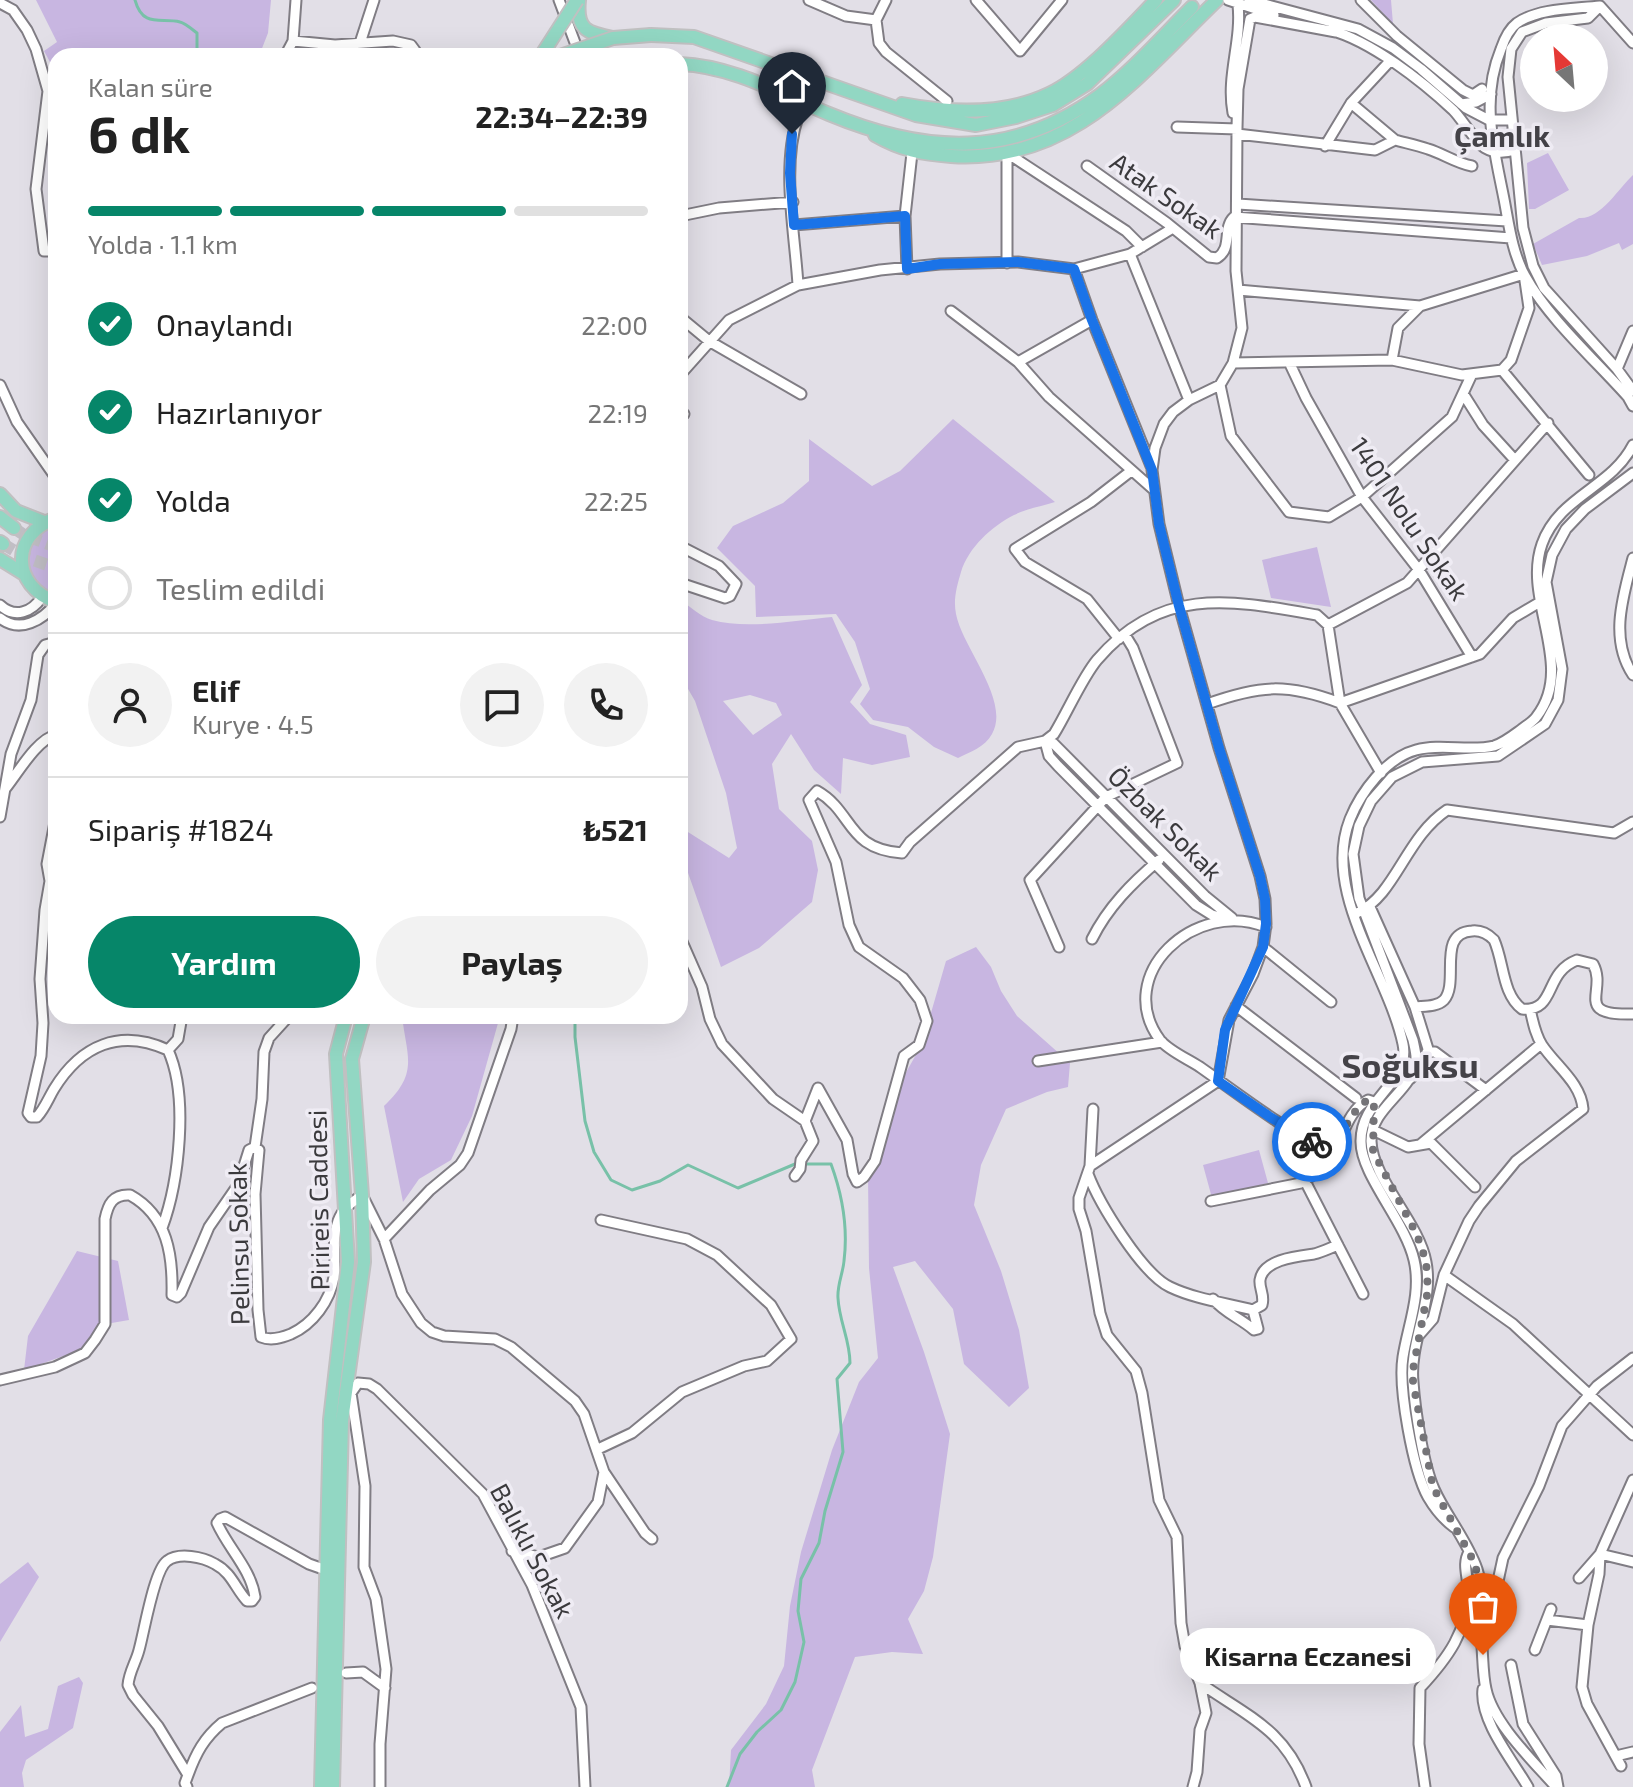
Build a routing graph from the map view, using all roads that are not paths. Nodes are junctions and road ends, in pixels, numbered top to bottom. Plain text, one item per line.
1 (296, 0) edge
2 (374, 0) edge
3 (578, 0) edge
4 (809, 0) edge
5 (886, 0) edge
6 (976, 0) edge
7 (1062, 0) edge
8 (1156, 0) edge
9 (1174, 0) edge
10 (1217, 0) edge
11 (1228, 0) edge
12 (1249, 0) edge
13 (1361, 0) edge
14 (560, 1) edge
15 (0, 3) edge
16 (1601, 3) edge
17 (1238, 5) junction
18 (1192, 7) dead end
19 (876, 20) junction
20 (1383, 23) junction
21 (1336, 32) junction
22 (1373, 36) junction
23 (613, 38) junction
24 (293, 41) junction
25 (360, 43) junction
26 (1633, 43) edge
27 (289, 48) edge
28 (413, 48) edge
29 (546, 48) edge
30 (577, 48) edge
31 (584, 48) edge
32 (1390, 61) junction
33 (688, 64) edge
34 (48, 91) edge
35 (48, 91) edge
36 (1486, 92) junction
37 (869, 98) junction
38 (947, 101) dead end
39 (1351, 103) junction
40 (1461, 104) junction
41 (798, 117) dead end
42 (1489, 120) junction
43 (1512, 120) junction
44 (858, 126) junction
45 (1177, 127) dead end
46 (1237, 131) junction
47 (1395, 140) junction
48 (1325, 146) junction
49 (1493, 150) junction
50 (1515, 150) junction
51 (912, 153) junction
52 (1007, 153) junction
53 (1087, 166) dead end
54 (1472, 166) dead end
55 (793, 202) junction
56 (1238, 204) junction
57 (1296, 209) junction
58 (1362, 213) junction
59 (688, 214) edge
60 (905, 216) junction
61 (1238, 217) junction
62 (1435, 217) junction
63 (1294, 221) junction
64 (1507, 221) junction
65 (794, 225) junction
66 (1361, 226) junction
67 (1173, 228) junction
68 (1434, 231) junction
69 (1511, 238) junction
70 (1142, 247) junction
71 (48, 251) edge
72 (1130, 254) junction
73 (1007, 263) junction
74 (907, 269) junction
75 (1074, 269) junction
76 (1524, 274) junction
77 (798, 285) junction
78 (1238, 290) junction
79 (1420, 306) junction
80 (951, 311) dead end
81 (1092, 320) junction
82 (688, 324) edge
83 (1633, 331) edge
84 (709, 341) junction
85 (1392, 360) junction
86 (1018, 362) junction
87 (1289, 362) junction
88 (1233, 363) junction
89 (688, 366) edge
90 (1617, 369) junction
91 (1502, 370) junction
92 (1472, 374) junction
93 (0, 385) edge
94 (1220, 385) junction
95 (1633, 391) edge
96 (801, 394) dead end
97 (1464, 395) junction
98 (1189, 400) junction
99 (1633, 406) edge
100 (1548, 423) junction
101 (1633, 445) edge
102 (1514, 459) junction
103 (48, 467) edge
104 (1152, 470) junction
105 (1131, 471) junction
106 (1589, 475) dead end
107 (1633, 475) edge
108 (1154, 490) junction
109 (0, 494) edge
110 (1362, 497) junction
111 (0, 517) edge
112 (48, 519) edge
113 (48, 521) edge
114 (14, 528) tunnel mouth
115 (688, 550) edge
116 (1633, 558) edge
117 (0, 559) edge
118 (1419, 570) junction
119 (24, 574) junction
120 (688, 586) edge
121 (42, 597) junction
122 (48, 600) edge
123 (1540, 602) junction
124 (0, 605) edge
125 (1179, 606) junction
126 (48, 611) edge
127 (0, 618) edge
128 (1328, 625) junction
129 (1122, 637) junction
130 (48, 644) edge
131 (1472, 657) junction
132 (1633, 675) edge
133 (1340, 703) junction
134 (1207, 704) junction
135 (48, 738) edge
136 (1045, 741) junction
137 (1381, 773) junction
138 (5, 789) junction
139 (1106, 797) junction
140 (1097, 806) junction
141 (0, 817) edge
142 (1633, 822) edge
143 (1164, 855) junction
144 (1154, 863) junction
145 (48, 899) edge
146 (1362, 910) junction
147 (1235, 920) junction
148 (1266, 927) junction
149 (1092, 939) dead end
150 (1059, 947) dead end
151 (1263, 947) junction
152 (688, 955) edge
153 (1331, 1002) dead end
154 (1236, 1006) junction
155 (1415, 1007) junction
156 (1530, 1009) junction
157 (1633, 1014) edge
158 (181, 1024) edge
159 (282, 1024) edge
160 (344, 1024) edge
161 (362, 1024) edge
162 (512, 1024) edge
163 (1162, 1042) junction
164 (1541, 1044) junction
165 (168, 1050) junction
166 (1427, 1052) junction
167 (1038, 1061) dead end
168 (1218, 1081) junction
169 (1405, 1084) junction
170 (1486, 1090) junction
171 (1356, 1098) dead end
172 (1374, 1102) junction
173 (1093, 1109) dead end
174 (805, 1121) junction
175 (1373, 1130) junction
176 (1421, 1144) junction
177 (255, 1147) junction
178 (1333, 1154) junction
179 (799, 1169) dead end
180 (1089, 1170) junction
181 (1305, 1181) junction
182 (1475, 1187) dead end
183 (362, 1195) junction
184 (1211, 1201) dead end
185 (344, 1207) junction
186 (601, 1220) dead end
187 (162, 1228) junction
188 (384, 1239) junction
189 (1338, 1245) junction
190 (1444, 1275) junction
191 (1363, 1294) dead end
192 (1213, 1299) junction
193 (1253, 1310) junction
194 (1419, 1335) junction
195 (1633, 1358) edge
196 (341, 1374) junction
197 (0, 1380) edge
198 (358, 1383) junction
199 (1587, 1395) junction
200 (1633, 1435) edge
201 (598, 1449) junction
202 (604, 1472) junction
203 (1633, 1480) edge
204 (1454, 1527) junction
205 (652, 1539) dead end
206 (512, 1551) junction
207 (1469, 1552) junction
208 (1600, 1554) junction
209 (1633, 1562) edge
210 (326, 1570) junction
211 (1579, 1578) dead end
212 (1551, 1609) dead end
213 (1547, 1620) junction
214 (1588, 1625) junction
215 (1482, 1626) junction
216 (1535, 1650) dead end
217 (1511, 1665) dead end
218 (346, 1673) dead end
219 (1485, 1678) junction
220 (1200, 1683) junction
221 (312, 1688) dead end
222 (385, 1688) junction
223 (1633, 1752) edge
224 (1616, 1756) junction
225 (1621, 1766) dead end
226 (188, 1775) junction
227 (187, 1787) edge
228 (321, 1787) edge
229 (333, 1787) edge
230 (380, 1787) edge
231 (585, 1787) edge
232 (1193, 1787) edge
233 (1306, 1787) edge
234 (1425, 1787) edge
235 (1528, 1787) edge
236 (1557, 1787) edge

1 - 24 street
2 - 25 street
3 - 23 main road, bridge
3 - 29 main road, bridge
4 - 19 street
5 - 19 street
6 - 7 street
8 - 37 main road
9 - 37 main road
10 - 52 main road
11 - 17 street
12 - 22 street
13 - 20 street
14 - 30 street
15 - 35 street
16 - 26 street
16 - 36 street
16 - 43 street
17 - 21 street
17 - 46 street
18 - 44 main road
19 - 38 street
20 - 22 street
20 - 36 street
21 - 32 street
21 - 46 street
22 - 40 street
23 - 31 main road, bridge
23 - 37 main road, bridge
24 - 25 street
24 - 27 street
25 - 28 street
32 - 39 street
32 - 49 street
33 - 44 main road
34 - 71 street
36 - 40 street
36 - 42 street
39 - 47 street
39 - 48 street
40 - 42 street
41 - 55 street
42 - 43 street
42 - 49 street
43 - 50 street
44 - 51 main road
45 - 46 street
46 - 48 street
46 - 56 street
47 - 48 street
47 - 54 street
49 - 50 street
49 - 64 street
50 - 90 street
51 - 52 main road
51 - 60 street
52 - 70 street
52 - 73 street
53 - 67 street, Atak Sokak
55 - 59 street
55 - 65 street
56 - 57 street
56 - 61 street
57 - 58 street
57 - 63 street
58 - 62 street
58 - 66 street
60 - 65 street
60 - 74 street
61 - 63 street
61 - 67 street, Atak Sokak
61 - 78 street
62 - 64 street
62 - 68 street
63 - 66 street
64 - 69 street
65 - 77 street
66 - 68 street
67 - 70 street
68 - 69 street
69 - 76 street
70 - 72 street
72 - 75 street
72 - 98 street
73 - 74 street
73 - 75 street
74 - 77 street
75 - 81 street
76 - 79 street
76 - 91 street
76 - 99 street
77 - 84 street
78 - 79 street
78 - 88 street
79 - 85 street
80 - 86 street
81 - 86 street
81 - 104 street
82 - 84 street
83 - 90 street
84 - 89 street
84 - 96 street
85 - 87 street
85 - 92 street
86 - 105 street
87 - 88 street
87 - 110 street, 1401 Nolu Sokak
88 - 94 street
90 - 95 street
91 - 92 street
91 - 100 street
92 - 97 street
93 - 103 street
94 - 98 street
94 - 110 street
97 - 102 street
97 - 110 street
98 - 104 street
100 - 102 street
100 - 106 street
101 - 123 street
102 - 118 street
104 - 108 street
105 - 108 street
105 - 129 street
107 - 146 street
108 - 125 street
109 - 112 main road
110 - 118 street, 1401 Nolu Sokak
111 - 114 main road
113 - 119 main road
115 - 120 street
116 - 132 street
117 - 119 main road
118 - 128 street
118 - 131 street, 1401 Nolu Sokak
119 - 121 main road
121 - 122 main road
121 - 124 street
123 - 131 street
123 - 137 street
125 - 128 street
125 - 129 street
125 - 134 street
126 - 127 street
128 - 133 street
129 - 136 street
129 - 139 street
130 - 138 street
131 - 133 street
133 - 134 street
133 - 137 street
134 - 148 street
135 - 138 street
136 - 139 street, Özbak Sokak
136 - 140 street, Özbak Sokak
136 - 174 street
137 - 146 street
138 - 141 street
139 - 140 street
139 - 143 street, Özbak Sokak
140 - 144 street, Özbak Sokak
140 - 150 street
142 - 146 street
143 - 144 street
143 - 147 street, Özbak Sokak
144 - 147 street, Özbak Sokak
144 - 149 street
145 - 165 street
146 - 155 street
146 - 169 street
146 - 172 street
147 - 148 street
147 - 163 street
148 - 151 street
151 - 153 street
151 - 154 street
152 - 174 street
154 - 168 street
154 - 171 street
155 - 156 street
155 - 166 street
156 - 157 street
156 - 164 street
158 - 165 street
159 - 177 street
160 - 185 main road, Pirireis Caddesi
161 - 183 main road, Pirireis Caddesi
162 - 188 street
163 - 167 street
163 - 168 street
164 - 170 street
164 - 190 street
165 - 187 street
166 - 169 street
166 - 170 street
168 - 178 street
168 - 180 street
169 - 175 street
170 - 176 street
172 - 175 street
172 - 178 street
172 - 204 street
173 - 180 street
174 - 179 street
175 - 176 street
175 - 194 street
176 - 182 street
177 - 185 street, Pelinsu Sokak
177 - 187 street
178 - 181 street
180 - 192 street
180 - 220 street
181 - 184 street
181 - 189 street
183 - 185 street
183 - 188 street
183 - 196 main road, Pirireis Caddesi
185 - 196 main road, Pirireis Caddesi
186 - 201 street
187 - 197 street
188 - 201 street
189 - 191 street
189 - 193 street
190 - 194 street
190 - 199 street
192 - 193 street
192 - 193 street
194 - 204 street
195 - 199 street
196 - 198 street
196 - 210 main road
196 - 229 main road
198 - 206 street, Balıklı Sokak
198 - 222 street
199 - 200 street
199 - 215 street
201 - 202 street
202 - 205 street
202 - 206 street
203 - 208 street
204 - 207 street
206 - 231 street, Balıklı Sokak
207 - 215 street
207 - 234 street
208 - 209 street
208 - 211 street
208 - 214 street
210 - 226 street
210 - 228 main road
212 - 213 street
213 - 214 street
213 - 216 street
214 - 224 street
215 - 219 street
217 - 236 street
218 - 222 street
219 - 235 street
219 - 236 street
220 - 232 street
220 - 233 street
221 - 226 street
222 - 230 street
223 - 224 street
224 - 225 street
226 - 227 street

